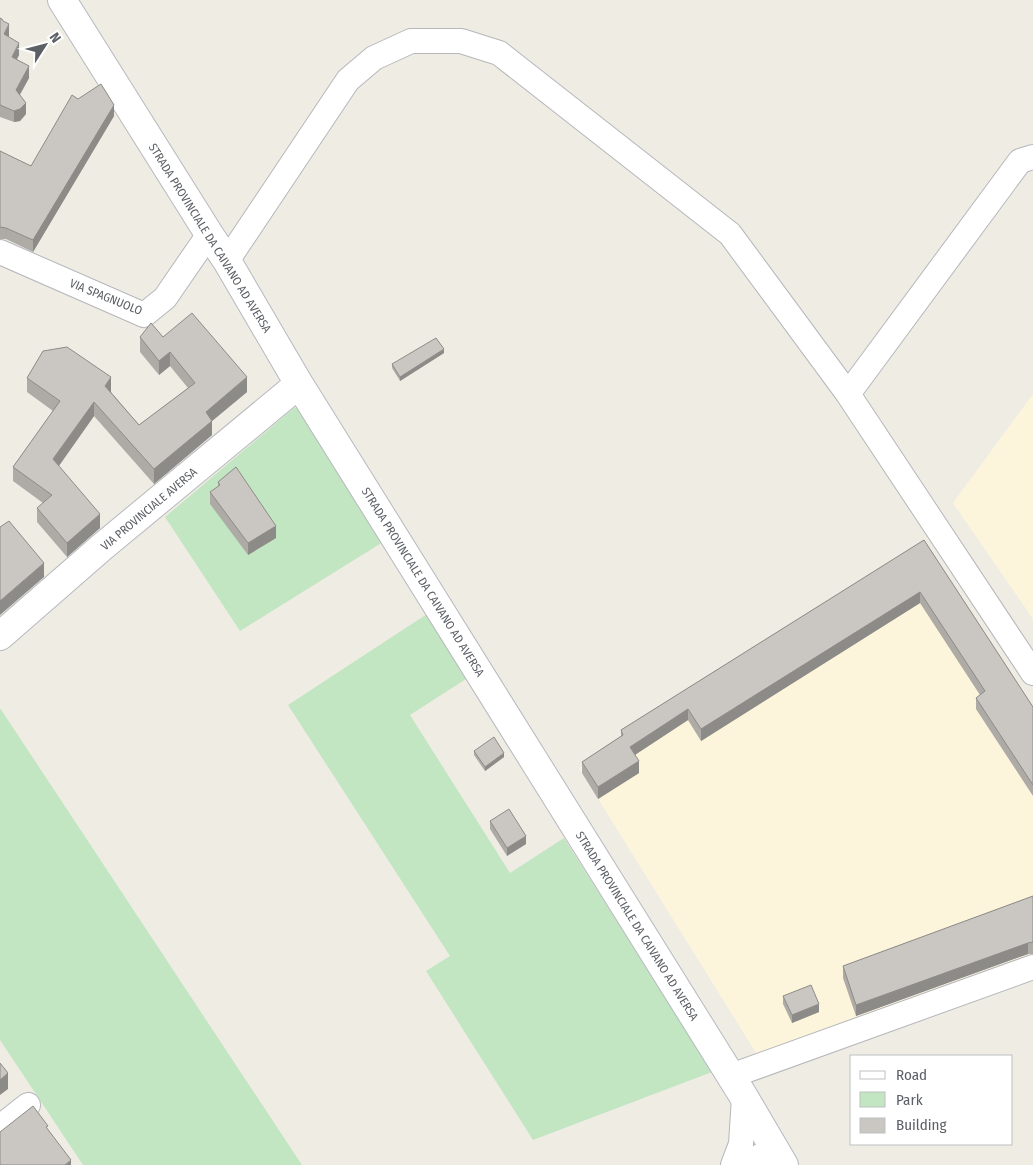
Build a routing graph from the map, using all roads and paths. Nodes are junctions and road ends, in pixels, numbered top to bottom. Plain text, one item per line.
1 (62, 0) edge
2 (1033, 157) edge
3 (209, 234) junction
4 (0, 252) edge
5 (227, 261) junction
6 (299, 384) junction
7 (848, 394) junction
8 (0, 636) edge
9 (1033, 673) edge
10 (1033, 967) edge
11 (738, 1086) junction
12 (28, 1105) dead end
13 (0, 1127) edge
14 (775, 1160) edge
15 (733, 1165) edge
16 (741, 1165) edge

1 - 3 main road, STRADA PROVINCIALE DA CAIVANO AD AVERSA
2 - 7 street
3 - 4 street, VIA SPAGNUOLO
3 - 5 main road, STRADA PROVINCIALE DA CAIVANO AD AVERSA
5 - 6 main road, STRADA PROVINCIALE DA CAIVANO AD AVERSA
5 - 7 street
6 - 8 main road, VIA PROVINCIALE AVERSA
6 - 11 main road, STRADA PROVINCIALE DA CAIVANO AD AVERSA
7 - 9 street
10 - 11 street
11 - 14 main road, STRADA PROVINCIALE DA CAIVANO AD AVERSA
11 - 15 street
12 - 13 street
14 - 16 street

